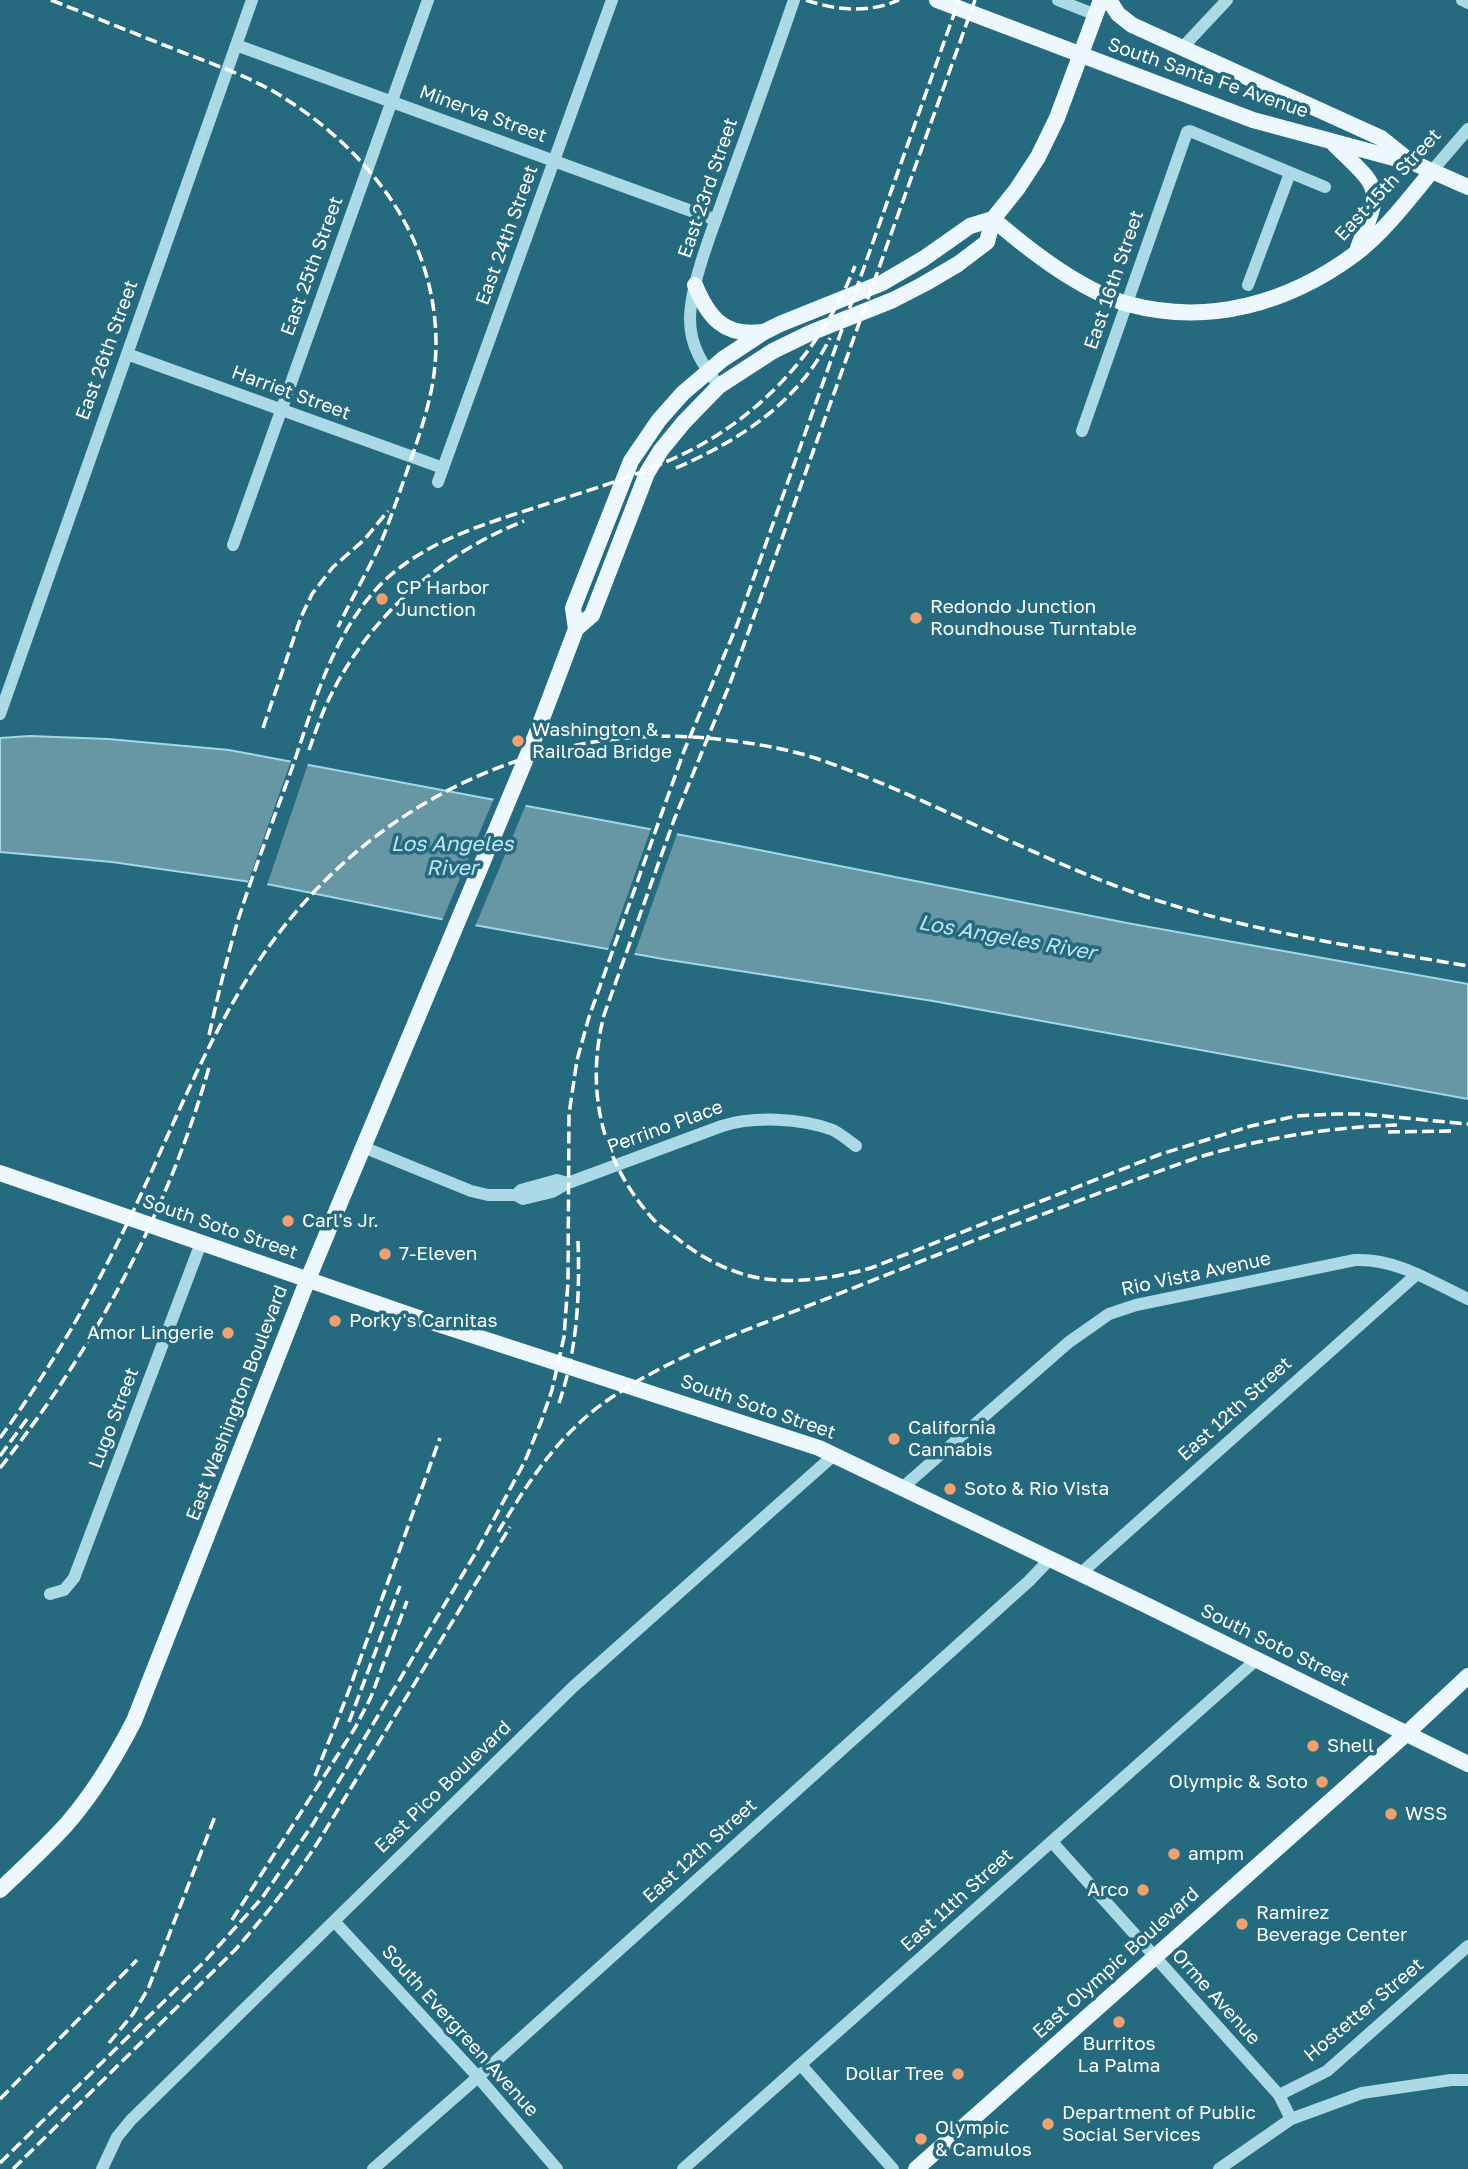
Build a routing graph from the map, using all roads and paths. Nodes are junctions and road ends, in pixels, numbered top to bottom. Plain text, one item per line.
1 (252, 0) edge
2 (428, 0) edge
3 (612, 0) edge
4 (794, 0) edge
5 (937, 0) edge
6 (1058, 0) edge
7 (1109, 0) edge
8 (1227, 0) edge
9 (1462, 0) edge
10 (1468, 3) edge
11 (1099, 7) edge
12 (236, 45) junction
13 (1182, 48) junction
14 (391, 102) junction
15 (1468, 129) edge
16 (1331, 142) junction
17 (555, 161) junction
18 (1410, 162) junction
19 (1431, 172) junction
20 (1290, 173) junction
21 (1325, 187) dead end
22 (1468, 187) edge
23 (993, 219) junction
24 (716, 220) junction
25 (1357, 253) junction
26 (695, 285) junction
27 (1248, 285) dead end
28 (1126, 303) junction
29 (764, 332) junction
30 (127, 354) junction
31 (708, 371) junction
32 (719, 386) junction
33 (281, 410) junction
34 (1082, 431) dead end
35 (443, 468) junction
36 (438, 482) dead end
37 (233, 545) dead end
38 (576, 629) junction
39 (0, 714) edge
40 (856, 1146) dead end
41 (363, 1147) junction
42 (0, 1173) edge
43 (201, 1242) junction
44 (1417, 1274) junction
45 (308, 1279) junction
46 (1468, 1299) edge
47 (834, 1455) junction
48 (902, 1488) junction
49 (1050, 1559) junction
50 (1080, 1574) junction
51 (50, 1594) dead end
52 (1256, 1660) junction
53 (1468, 1676) edge
54 (1406, 1733) junction
55 (1468, 1764) edge
56 (1052, 1842) junction
57 (0, 1890) edge
58 (334, 1921) junction
59 (1468, 1946) edge
60 (1154, 1958) junction
61 (801, 2065) junction
62 (478, 2077) junction
63 (1468, 2080) edge
64 (1279, 2095) junction
65 (1291, 2119) junction
66 (102, 2169) edge
67 (373, 2169) edge
68 (557, 2169) edge
69 (683, 2169) edge
70 (893, 2169) edge
71 (916, 2169) edge
72 (1219, 2169) edge

1 - 12 street, East 26th Street
2 - 14 street, East 25th Street
3 - 17 street, East 24th Street
4 - 24 street, East 23rd Street
5 - 16 main road, South Santa Fe Avenue
6 - 11 street, South Santa Fe Avenue
7 - 13 main road
8 - 13 street
9 - 10 street
11 - 23 main road, East Washington Boulevard
12 - 14 street, Minerva Street
12 - 30 street, East 26th Street
13 - 18 main road
14 - 17 street, Minerva Street
14 - 33 street, East 25th Street
15 - 19 street, East 15th Street
16 - 18 main road, South Santa Fe Avenue
16 - 25 main road
17 - 24 street, Minerva Street
17 - 35 street, East 24th Street
18 - 19 main road, South Santa Fe Avenue
19 - 22 main road, South Santa Fe Avenue
19 - 25 main road, East 15th Street
20 - 21 street
20 - 27 street
20 - 28 street, East 16th Street
23 - 28 main road, East 15th Street
23 - 29 main road, East Washington Boulevard
23 - 32 main road, East Washington Boulevard
24 - 26 street, East 23rd Street
25 - 28 main road, East 15th Street
26 - 29 main road
26 - 31 street, East 23rd Street
28 - 34 street, East 16th Street
29 - 31 main road, East Washington Boulevard
30 - 33 street, Harriet Street
30 - 39 street, East 26th Street
31 - 32 street, East 23rd Street
31 - 38 main road, East Washington Boulevard
32 - 38 main road, East Washington Boulevard
33 - 35 street, Harriet Street
33 - 37 street, East 25th Street
35 - 36 street, East 24th Street
38 - 41 main road, East Washington Boulevard
40 - 41 street, Perrino Place
41 - 45 main road, East Washington Boulevard
42 - 43 main road, South Soto Street
43 - 45 main road, South Soto Street
43 - 51 street, Lugo Street
44 - 46 street, Rio Vista Avenue
44 - 48 street, Rio Vista Avenue
44 - 50 street, East 12th Street
45 - 47 main road, South Soto Street
45 - 57 main road, East Washington Boulevard
47 - 48 main road, South Soto Street
47 - 58 street, East Pico Boulevard
48 - 49 main road, South Soto Street
49 - 50 main road, South Soto Street
49 - 62 street, East 12th Street
50 - 52 main road, South Soto Street
52 - 54 main road, South Soto Street
52 - 56 street, East 11th Street
53 - 54 main road, East Olympic Boulevard
54 - 55 main road, South Soto Street
54 - 60 main road, East Olympic Boulevard
56 - 60 street, Orme Avenue
56 - 61 street, East 11th Street
58 - 62 street, South Evergreen Avenue
58 - 66 street, East Pico Boulevard
59 - 64 street, Hostetter Street
60 - 64 street, Orme Avenue
60 - 71 main road, East Olympic Boulevard
61 - 69 street, East 11th Street
61 - 70 street
62 - 67 street, East 12th Street
62 - 68 street, South Evergreen Avenue
63 - 65 street
64 - 65 street, Orme Avenue
65 - 72 street

